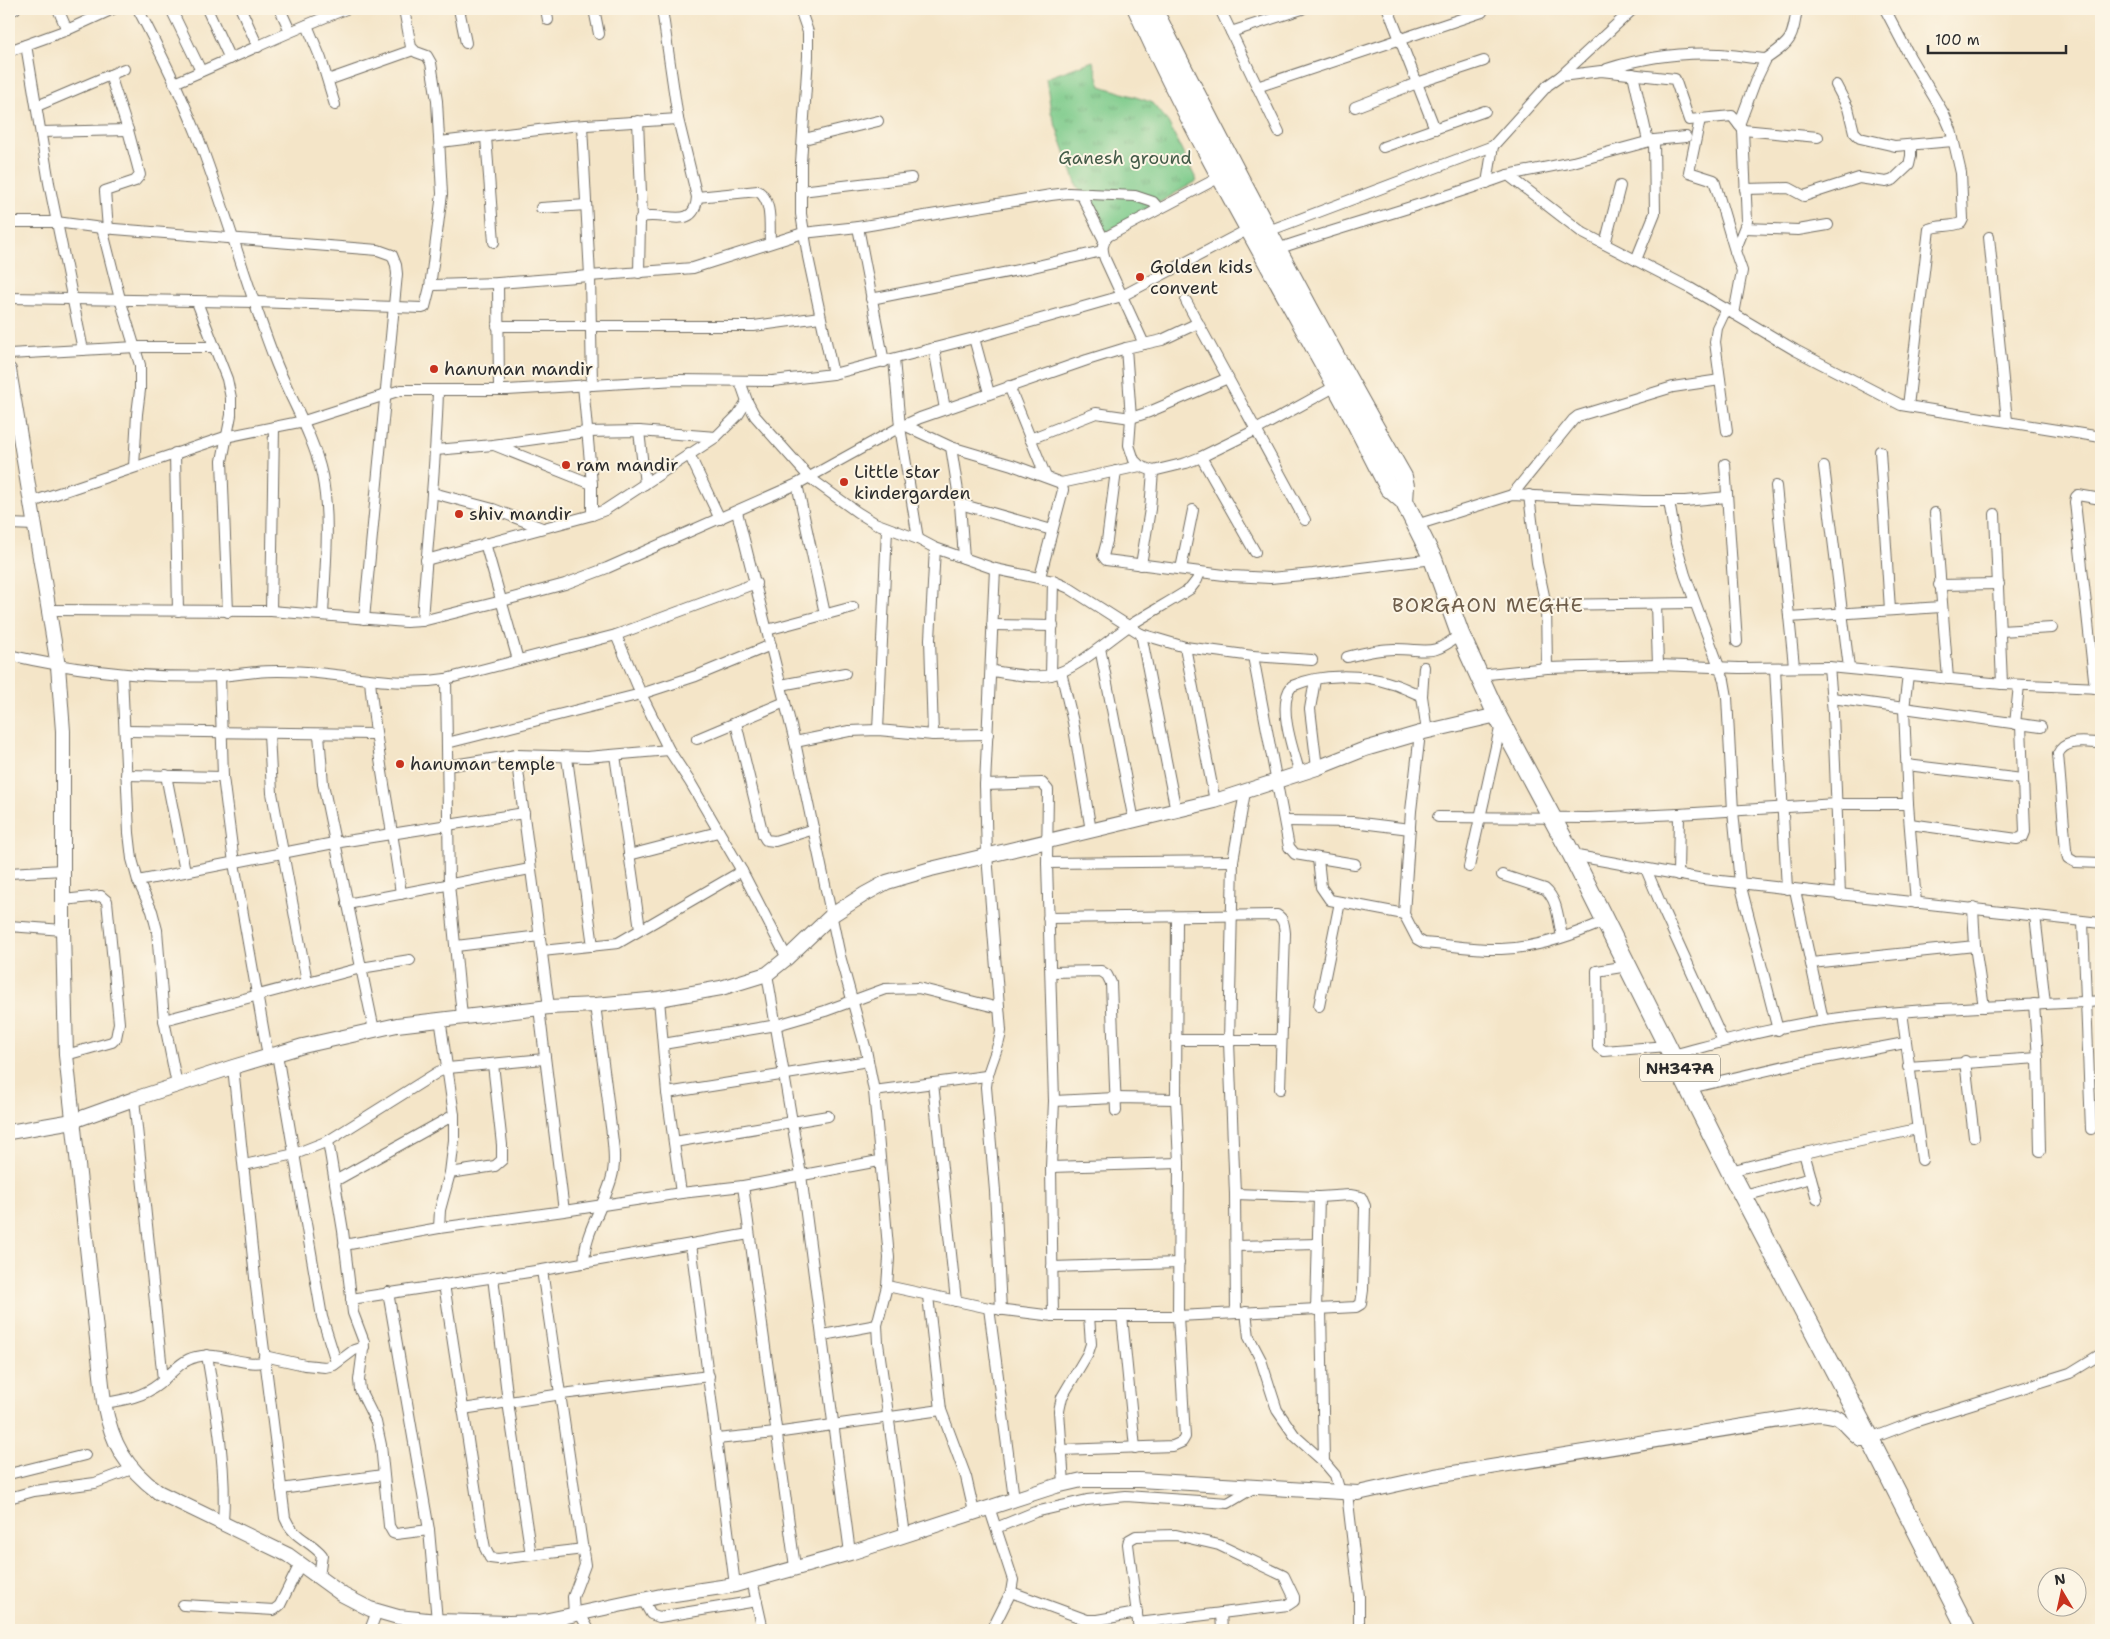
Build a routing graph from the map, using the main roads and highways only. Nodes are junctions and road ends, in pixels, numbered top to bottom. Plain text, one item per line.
1 (1137, 9) edge
2 (1153, 9) edge
3 (1256, 232) junction
4 (1404, 501) junction
5 (1967, 1630) edge

1 - 3 highway, NH347A
2 - 3 highway, NH347A
3 - 4 highway, NH347A
3 - 4 highway, NH347A
4 - 5 highway, NH347A

